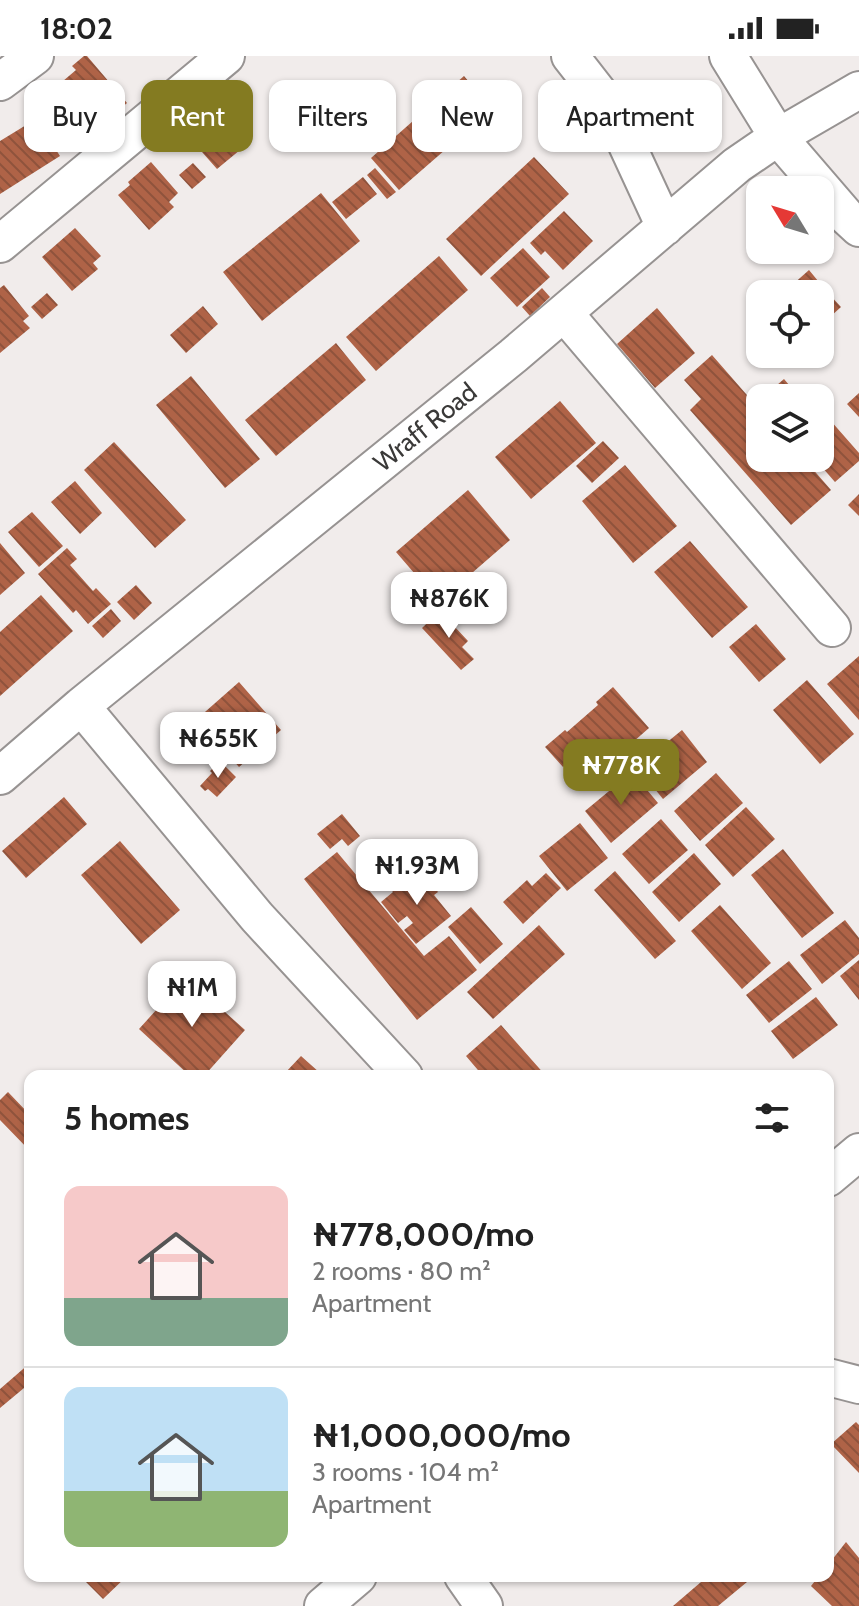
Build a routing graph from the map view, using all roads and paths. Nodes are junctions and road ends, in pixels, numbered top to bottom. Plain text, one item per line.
1 (35, 56) edge
2 (226, 56) edge
3 (570, 56) edge
4 (728, 56) edge
5 (0, 82) edge
6 (859, 90) edge
7 (778, 137) junction
8 (665, 227) junction
9 (859, 228) edge
10 (0, 244) edge
11 (564, 313) junction
12 (832, 628) dead end
13 (81, 706) junction
14 (0, 776) edge
15 (398, 1070) edge
16 (859, 1152) edge
17 (834, 1173) edge
18 (834, 1379) edge
19 (859, 1385) edge
20 (351, 1582) edge
21 (467, 1582) edge
22 (323, 1606) edge
23 (484, 1606) edge

1 - 5 street
2 - 10 street
3 - 8 street
4 - 7 street
6 - 7 street, Wraff Road
7 - 8 street, Wraff Road
7 - 9 street
8 - 11 street, Wraff Road
11 - 12 street
11 - 13 street, Wraff Road
13 - 14 street, Wraff Road
13 - 15 street
16 - 17 street
18 - 19 street
20 - 22 street
21 - 23 street

